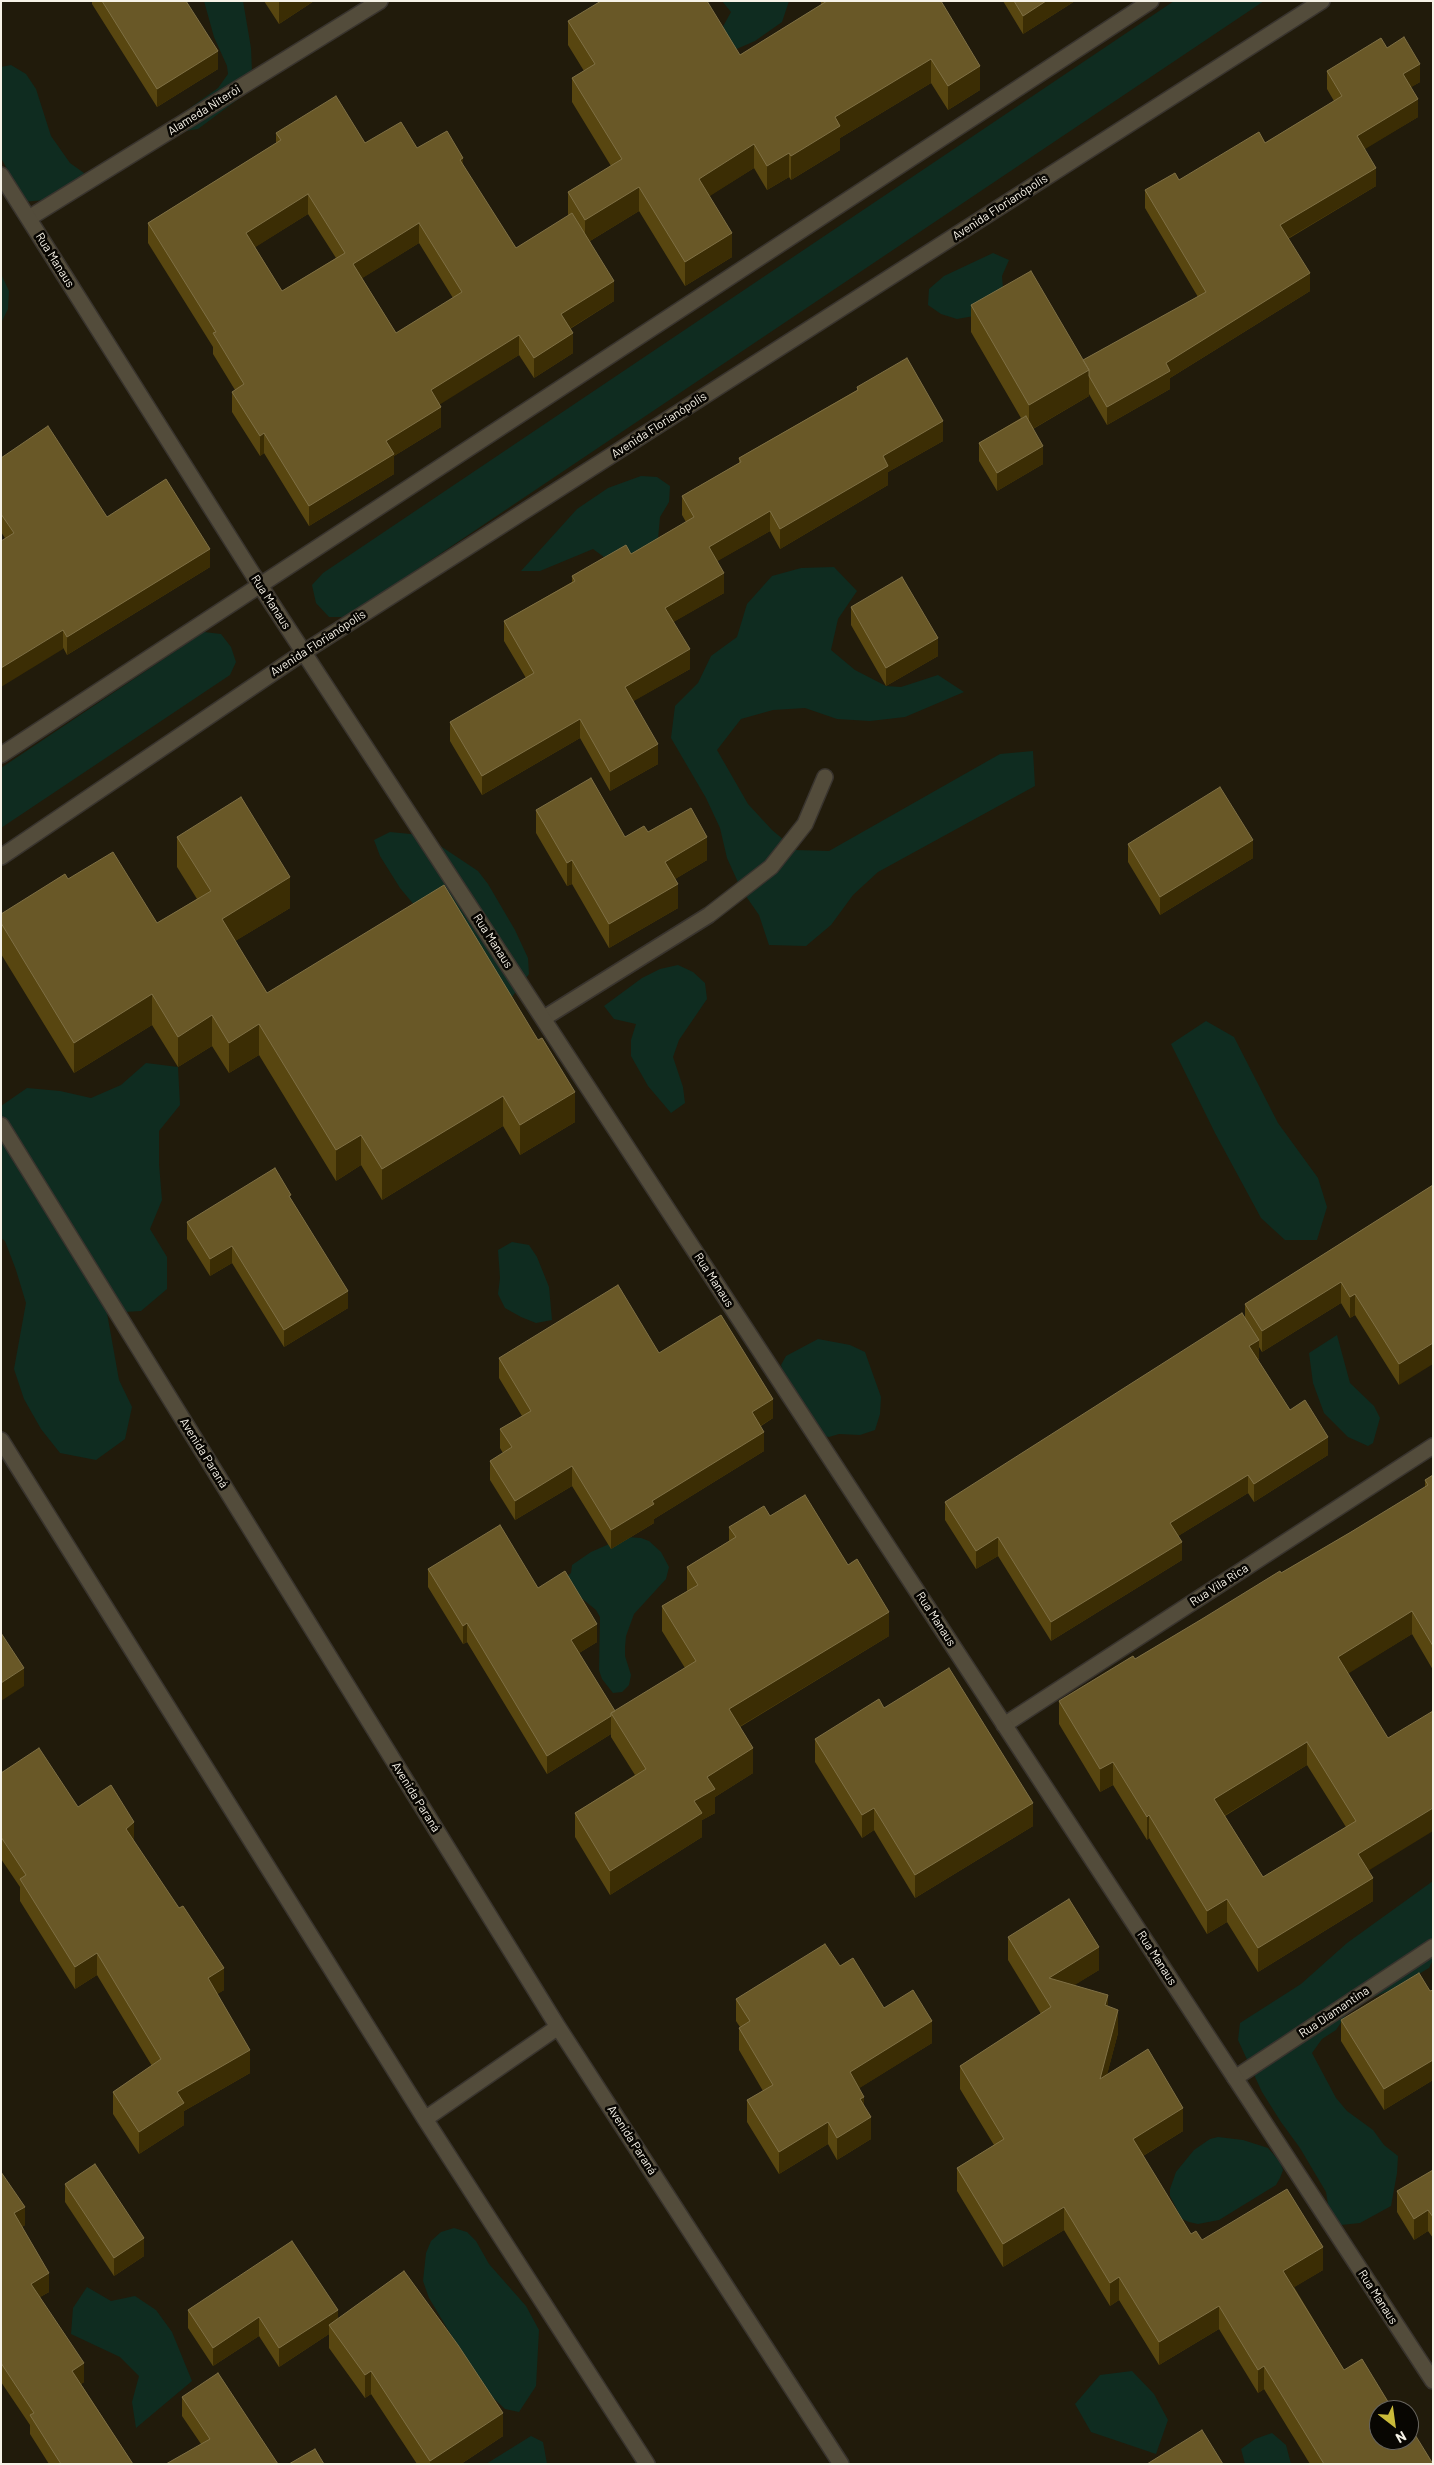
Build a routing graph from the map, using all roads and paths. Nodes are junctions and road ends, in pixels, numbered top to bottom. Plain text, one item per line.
1 (380, 1) edge
2 (1151, 1) edge
3 (1322, 1) edge
4 (1, 175) edge
5 (29, 218) junction
6 (260, 584) junction
7 (304, 652) junction
8 (1, 755) edge
9 (825, 776) dead end
10 (1, 857) edge
11 (544, 1018) junction
12 (1, 1125) edge
13 (1, 1440) edge
14 (1433, 1446) edge
15 (1004, 1725) junction
16 (1433, 1947) edge
17 (558, 2027) junction
18 (1235, 2078) junction
19 (425, 2119) junction
20 (1433, 2381) edge
21 (646, 2464) edge
22 (841, 2464) edge

1 - 5 street, Alameda Niterói
2 - 6 street
3 - 7 street, Avenida Florianópolis
4 - 5 street, Rua Manaus
5 - 6 street, Rua Manaus
6 - 7 street, Rua Manaus
6 - 8 street
7 - 10 street, Avenida Florianópolis
7 - 11 street, Rua Manaus
9 - 11 street
11 - 15 street, Rua Manaus
12 - 17 street, Avenida Paraná
13 - 19 street
14 - 15 street, Rua Vila Rica
15 - 18 street, Rua Manaus
16 - 18 street, Rua Diamantina
17 - 19 street
17 - 22 street, Avenida Paraná
18 - 20 street, Rua Manaus
19 - 21 street

